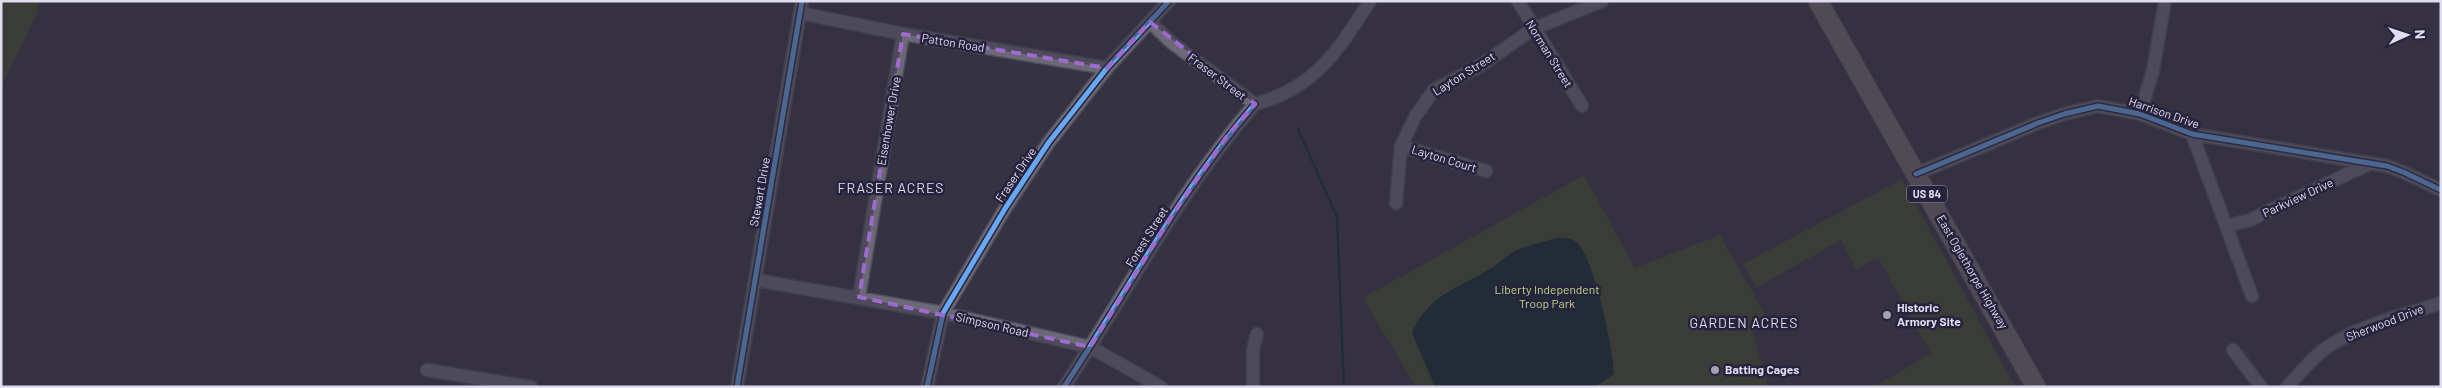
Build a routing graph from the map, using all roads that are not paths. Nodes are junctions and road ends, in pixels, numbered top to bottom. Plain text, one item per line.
1 (1169, 1) edge
2 (1370, 1) edge
3 (1518, 1) edge
4 (1602, 1) edge
5 (1818, 1) edge
6 (2165, 1) edge
7 (801, 7) edge
8 (1150, 22) junction
9 (1533, 29) junction
10 (903, 34) junction
11 (1107, 68) junction
12 (1255, 104) junction
13 (1582, 106) dead end
14 (2140, 114) junction
15 (2192, 134) junction
16 (1401, 146) junction
17 (2369, 164) junction
18 (1486, 172) dead end
19 (1916, 174) junction
20 (2441, 190) edge
21 (1396, 203) dead end
22 (2226, 226) junction
23 (756, 280) junction
24 (2252, 296) dead end
25 (859, 297) junction
26 (2441, 302) edge
27 (943, 313) junction
28 (1257, 334) dead end
29 (1090, 347) junction
30 (2234, 350) dead end
31 (427, 370) dead end
32 (531, 387) edge
33 (737, 387) edge
34 (927, 387) edge
35 (1064, 387) edge
36 (1160, 387) edge
37 (1253, 387) edge
38 (2036, 387) edge
39 (2261, 387) edge
40 (2287, 387) edge

1 - 8 street, Fraser Drive
2 - 12 street, Fraser Street
3 - 9 street, Norman Street
4 - 9 street, Layton Street
5 - 19 highway, East Oglethorpe Highway / US 84
6 - 14 street
7 - 10 street, Patton Road
7 - 23 street, Stewart Drive
8 - 11 street, Fraser Drive
8 - 12 street, Fraser Street
9 - 13 street, Norman Street
9 - 16 street, Layton Street
10 - 11 street, Patton Road
10 - 25 street, Eisenhower Drive
11 - 27 street, Fraser Drive
12 - 29 street, Forest Street
14 - 15 street, Harrison Drive
14 - 19 street, Harrison Drive
15 - 17 street, Harrison Drive
15 - 22 street, Harrison Drive
16 - 18 street, Layton Court
16 - 21 street, Layton Street
17 - 20 street, Harrison Drive
17 - 22 street, Parkview Drive
19 - 38 highway, East Oglethorpe Highway / US 84
22 - 24 street, Harrison Drive
23 - 25 street, Simpson Road
23 - 33 street, Stewart Drive
25 - 27 street, Simpson Road
26 - 40 street, Sherwood Drive
27 - 29 street, Simpson Road
27 - 34 street, Fraser Drive
28 - 37 street
29 - 35 street, Forest Street
29 - 36 street, Simpson Road
30 - 39 street
31 - 32 street

